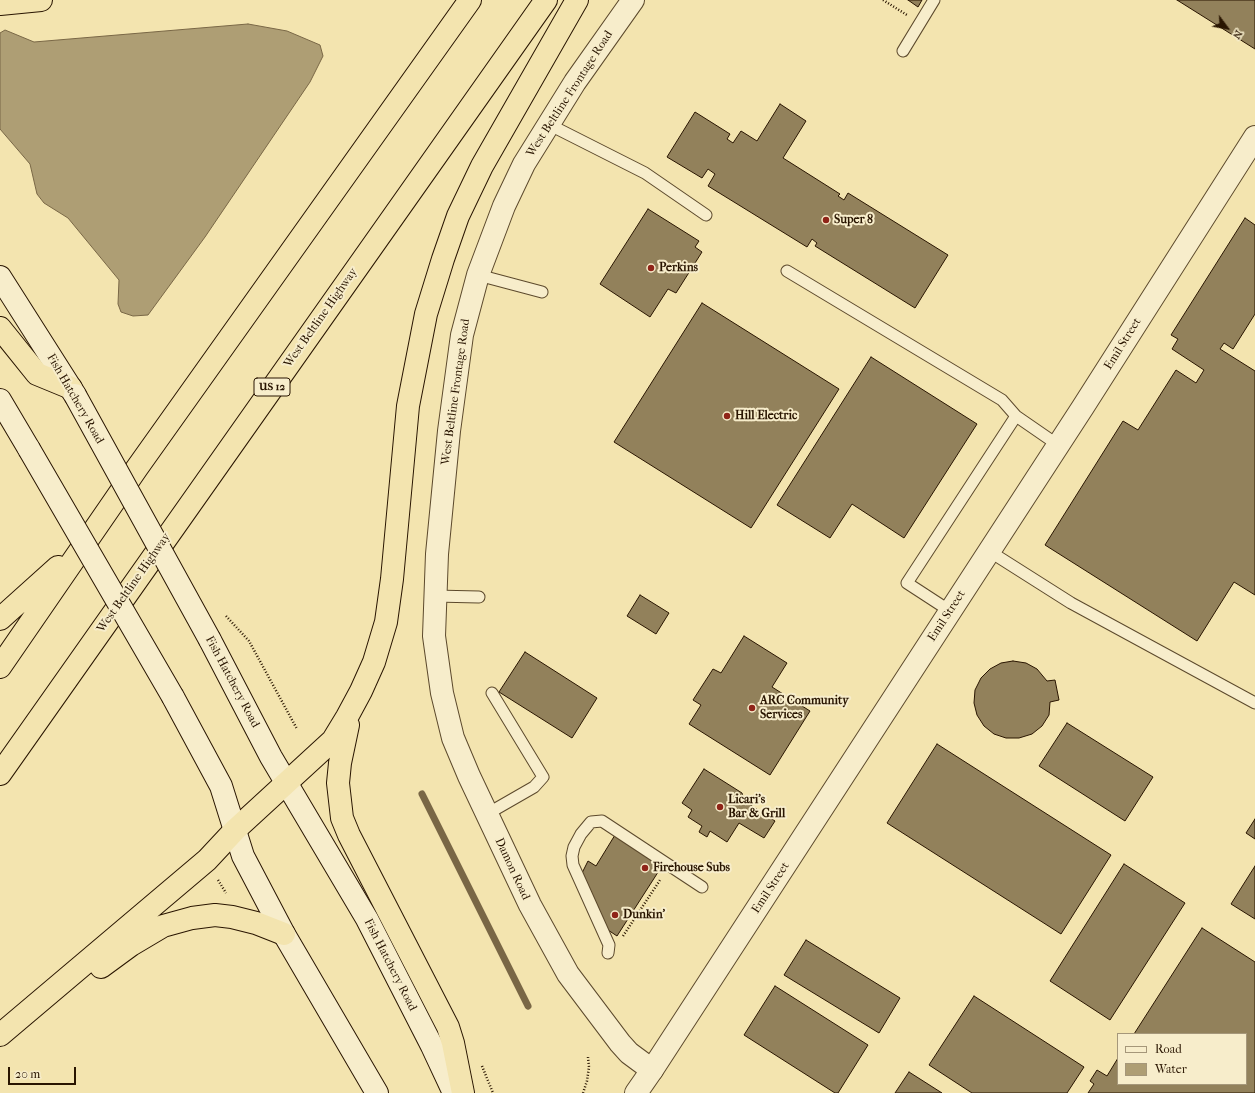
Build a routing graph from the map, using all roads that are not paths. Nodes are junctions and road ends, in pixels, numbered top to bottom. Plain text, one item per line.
1 (41, 0) edge
2 (470, 0) edge
3 (546, 0) edge
4 (577, 0) edge
5 (633, 0) edge
6 (934, 0) edge
7 (0, 4) edge
8 (903, 51) dead end
9 (548, 124) junction
10 (1255, 137) edge
11 (706, 215) dead end
12 (787, 271) dead end
13 (478, 275) junction
14 (0, 277) edge
15 (542, 292) dead end
16 (0, 328) edge
17 (73, 391) junction
18 (0, 400) edge
19 (1016, 416) junction
20 (1058, 445) junction
21 (83, 545) junction
22 (989, 551) junction
23 (434, 596) junction
24 (479, 597) dead end
25 (950, 611) junction
26 (0, 619) edge
27 (434, 636) joint
28 (0, 667) edge
29 (361, 691) junction
30 (492, 693) dead end
31 (1255, 703) edge
32 (0, 774) edge
33 (287, 782) junction
34 (487, 814) junction
35 (235, 830) junction
36 (702, 887) dead end
37 (284, 934) junction
38 (608, 953) dead end
39 (0, 1035) edge
40 (0, 1041) edge
41 (652, 1070) junction
42 (377, 1093) edge
43 (454, 1093) edge
44 (463, 1093) edge
45 (636, 1093) edge

1 - 7 highway
2 - 21 highway
3 - 32 highway, West Beltline Highway / US 12
4 - 29 highway
5 - 9 street, West Beltline Frontage Road
6 - 8 lane
9 - 11 lane
9 - 13 street, West Beltline Frontage Road
10 - 20 street, Emil Street
12 - 19 lane
13 - 15 lane
13 - 23 street, West Beltline Frontage Road
14 - 17 street, Fish Hatchery Road
16 - 17 highway
17 - 33 street, Fish Hatchery Road, bridge
18 - 35 street, bridge
19 - 20 lane
19 - 25 lane
20 - 22 street, Emil Street
21 - 26 highway
21 - 28 highway
22 - 25 street, Emil Street
22 - 31 lane
23 - 24 lane
23 - 27 street, West Beltline Frontage Road
25 - 41 street, Emil Street
27 - 34 street, Damon Road
29 - 33 highway
29 - 44 highway
30 - 34 lane
33 - 35 highway
33 - 43 street, Fish Hatchery Road
34 - 41 street, Damon Road
35 - 37 street
35 - 39 highway
36 - 38 lane
37 - 40 highway
37 - 42 street
41 - 45 street, Emil Street

